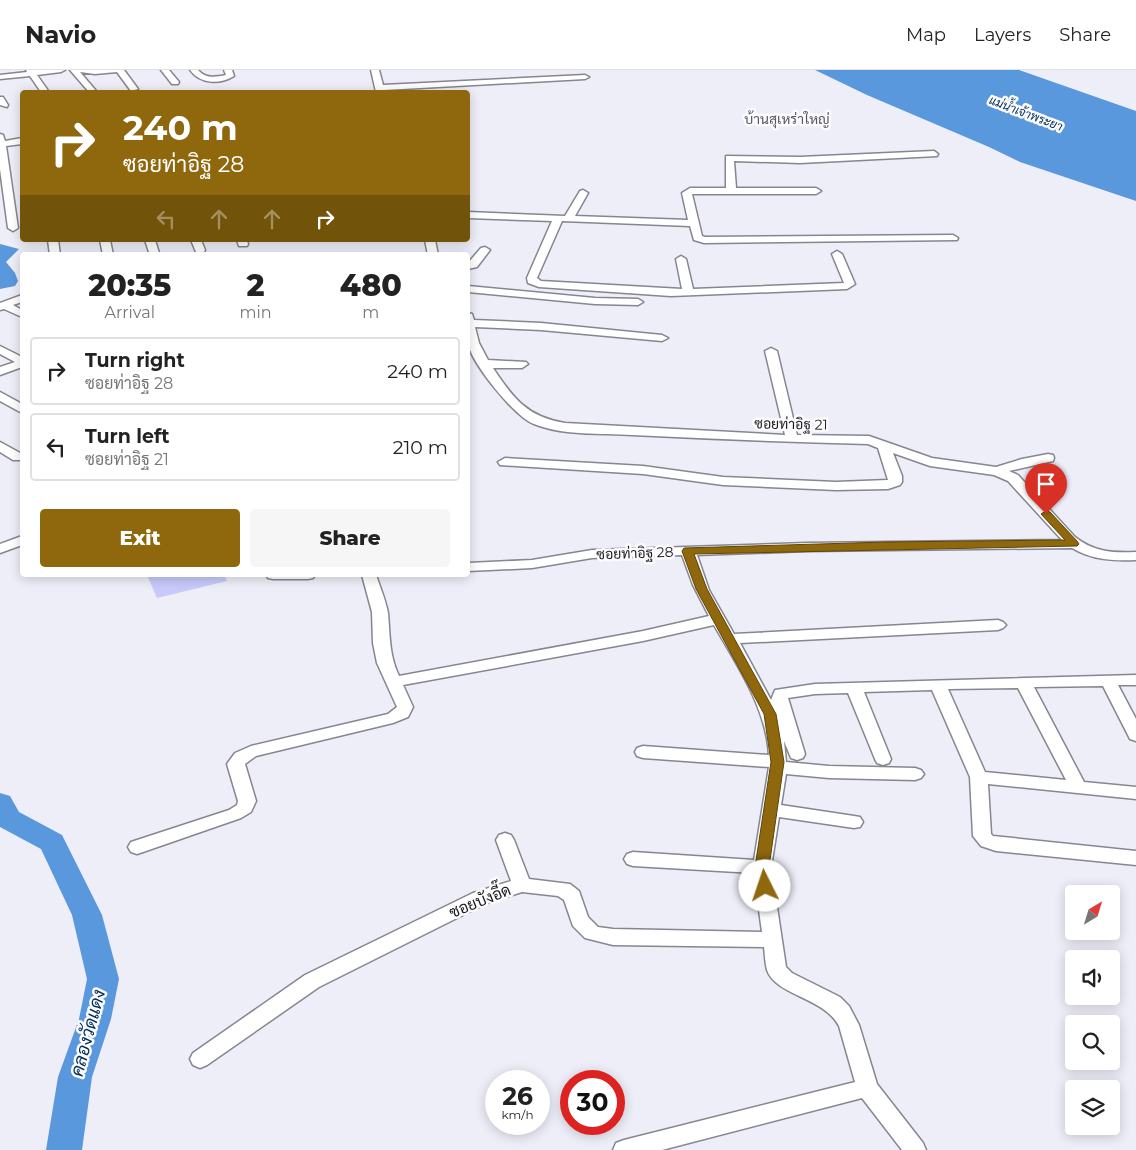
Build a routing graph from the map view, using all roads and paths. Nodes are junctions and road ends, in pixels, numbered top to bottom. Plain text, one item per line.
1 (61, 70) edge
2 (74, 70) edge
3 (82, 70) edge
4 (116, 70) edge
5 (120, 70) edge
6 (166, 70) edge
7 (194, 70) edge
8 (228, 70) edge
9 (375, 70) edge
10 (31, 72) edge
11 (0, 77) edge
12 (585, 77) dead end
13 (175, 82) dead end
14 (134, 89) dead end
15 (44, 90) edge
16 (91, 90) edge
17 (379, 90) edge
18 (0, 140) edge
19 (20, 141) edge
20 (934, 154) dead end
21 (731, 189) junction
22 (816, 191) dead end
23 (583, 193) dead end
24 (470, 215) edge
25 (563, 219) junction
26 (693, 223) junction
27 (18, 227) edge
28 (0, 229) edge
29 (953, 238) dead end
30 (485, 250) dead end
31 (837, 254) dead end
32 (681, 259) dead end
33 (470, 266) edge
34 (470, 289) edge
35 (688, 292) junction
36 (20, 299) edge
37 (638, 302) dead end
38 (2, 306) edge
39 (20, 313) edge
40 (595, 319) dead end
41 (470, 320) edge
42 (470, 330) edge
43 (591, 332) junction
44 (662, 338) dead end
45 (0, 349) edge
46 (771, 351) dead end
47 (470, 358) edge
48 (20, 361) edge
49 (483, 361) junction
50 (20, 363) edge
51 (522, 364) dead end
52 (0, 371) edge
53 (0, 396) edge
54 (20, 408) edge
55 (792, 439) junction
56 (883, 444) junction
57 (0, 446) edge
58 (18, 457) dead end
59 (1048, 458) dead end
60 (505, 462) dead end
61 (997, 471) junction
62 (20, 541) edge
63 (1074, 544) junction
64 (0, 548) edge
65 (688, 551) junction
66 (1136, 556) edge
67 (470, 567) edge
68 (369, 577) edge
69 (718, 619) junction
70 (998, 625) dead end
71 (729, 639) junction
72 (1136, 680) edge
73 (1108, 681) junction
74 (394, 682) junction
75 (1024, 684) junction
76 (938, 685) junction
77 (854, 688) junction
78 (1136, 735) edge
79 (643, 752) dead end
80 (797, 754) dead end
81 (882, 759) dead end
82 (778, 764) junction
83 (914, 774) dead end
84 (979, 777) junction
85 (1078, 787) junction
86 (1136, 793) edge
87 (771, 810) junction
88 (854, 822) dead end
89 (505, 840) dead end
90 (136, 847) dead end
91 (1136, 858) edge
92 (634, 859) dead end
93 (762, 867) junction
94 (522, 885) junction
95 (773, 940) junction
96 (200, 1059) dead end
97 (867, 1088) junction
98 (624, 1150) edge
99 (915, 1150) edge

1 - 10 street
2 - 16 street
3 - 4 street
5 - 14 street
6 - 13 street
7 - 8 street
9 - 17 street
10 - 11 street
10 - 15 street
12 - 17 street
18 - 19 street
18 - 27 street
20 - 21 street
21 - 22 street
21 - 26 street
23 - 25 street
24 - 25 street
25 - 26 street
25 - 35 street
26 - 29 street
27 - 28 street
30 - 33 street
31 - 35 street
32 - 35 street
34 - 37 street
36 - 38 street
38 - 39 street
40 - 43 street
41 - 43 street
42 - 49 street, ซอยท่าอิฐ 21
43 - 44 street
45 - 48 street
46 - 55 street
47 - 49 street
49 - 51 street
49 - 55 street, ซอยท่าอิฐ 21
50 - 52 street
53 - 54 street
55 - 56 street, ซอยท่าอิฐ 21
56 - 60 street
56 - 61 street, ซอยท่าอิฐ 21
57 - 58 street
59 - 61 street
61 - 63 street, ซอยท่าอิฐ 21
62 - 64 street
63 - 65 street, ซอยท่าอิฐ 28
63 - 66 street, ซอยท่าอิฐ 21
65 - 67 street, ซอยท่าอิฐ 28
65 - 69 street
68 - 74 street
69 - 71 street
69 - 74 street
70 - 71 street
71 - 82 street
72 - 73 street
73 - 75 street
73 - 78 street
74 - 90 street
75 - 76 street
75 - 85 street
76 - 77 street
76 - 84 street
77 - 80 street
77 - 81 street
79 - 82 street
82 - 83 street
82 - 87 street
84 - 85 street
84 - 91 street
85 - 86 street
87 - 88 street
87 - 93 street
89 - 94 street
92 - 93 street
93 - 95 street
94 - 95 street, ซอยบังอี๊ด
94 - 96 street, ซอยบังอี๊ด
95 - 97 street
97 - 98 street
97 - 99 street

